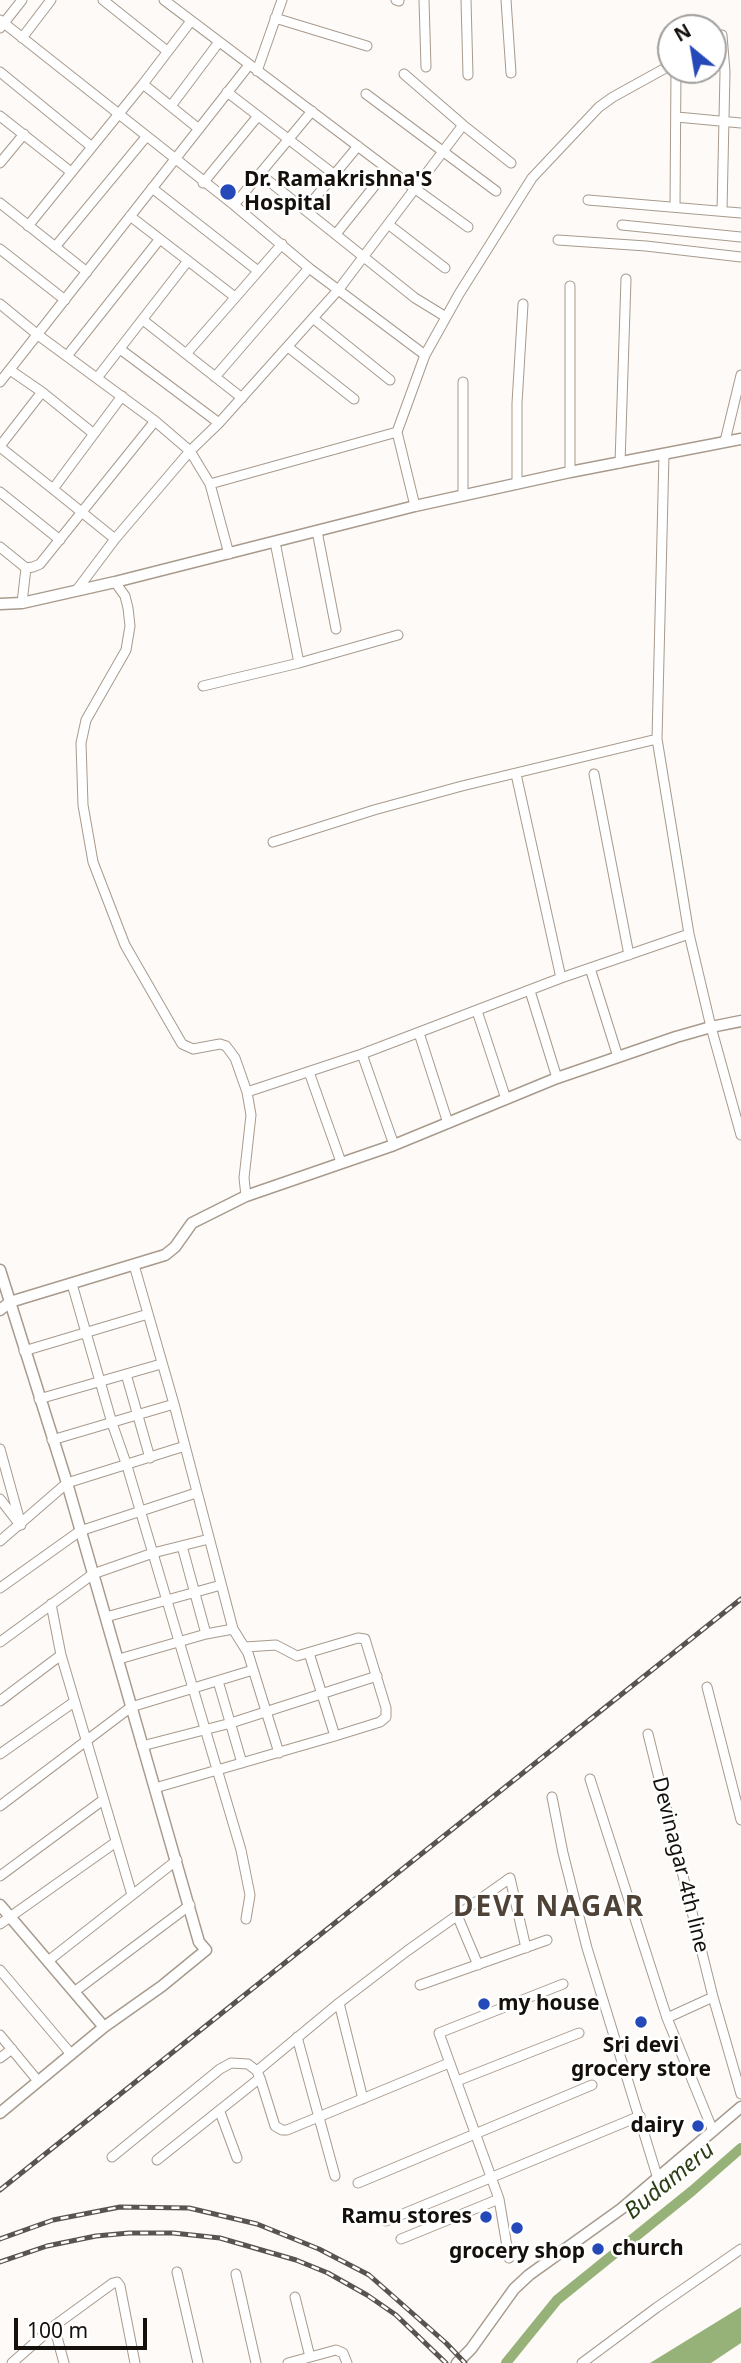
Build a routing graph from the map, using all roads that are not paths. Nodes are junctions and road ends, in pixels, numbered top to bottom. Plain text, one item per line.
1 (22, 0) edge
2 (51, 0) edge
3 (103, 0) edge
4 (164, 0) edge
5 (282, 0) edge
6 (424, 0) edge
7 (466, 0) edge
8 (506, 0) edge
9 (275, 18) junction
10 (191, 21) junction
11 (1, 24) edge
12 (22, 38) junction
13 (219, 42) junction
14 (367, 46) dead end
15 (167, 51) junction
16 (426, 67) dead end
17 (253, 68) junction
18 (0, 72) edge
19 (657, 73) edge
20 (404, 74) dead end
21 (511, 74) dead end
22 (468, 75) dead end
23 (143, 84) junction
24 (676, 84) edge
25 (725, 84) edge
26 (228, 92) junction
27 (366, 94) dead end
28 (170, 106) junction
29 (312, 111) junction
30 (119, 114) junction
31 (0, 116) edge
32 (258, 116) junction
33 (677, 117) junction
34 (724, 121) junction
35 (741, 122) edge
36 (463, 125) junction
37 (199, 129) junction
38 (24, 134) junction
39 (146, 137) junction
40 (288, 140) junction
41 (358, 146) junction
42 (92, 147) junction
43 (442, 152) junction
44 (174, 160) junction
45 (0, 163) edge
46 (512, 163) dead end
47 (388, 169) junction
48 (71, 173) junction
49 (260, 174) junction
50 (335, 175) junction
51 (203, 183) junction
52 (152, 188) junction
53 (415, 188) junction
54 (496, 191) dead end
55 (588, 200) dead end
56 (0, 203) edge
57 (234, 205) junction
58 (675, 207) junction
59 (305, 210) junction
60 (722, 211) junction
61 (741, 213) edge
62 (130, 216) junction
63 (388, 224) junction
64 (622, 225) dead end
65 (28, 226) junction
66 (468, 227) dead end
67 (336, 234) junction
68 (741, 237) edge
69 (159, 240) junction
70 (558, 240) dead end
71 (282, 244) junction
72 (55, 247) junction
73 (0, 249) edge
74 (364, 257) junction
75 (741, 257) edge
76 (187, 262) junction
77 (309, 268) junction
78 (445, 268) dead end
79 (258, 271) junction
80 (87, 272) junction
81 (626, 279) dead end
82 (570, 286) dead end
83 (339, 289) junction
84 (234, 298) junction
85 (65, 300) junction
86 (523, 304) dead end
87 (4, 307) edge
88 (446, 317) junction
89 (314, 319) junction
90 (0, 320) edge
91 (143, 320) junction
92 (38, 335) junction
93 (288, 347) junction
94 (120, 349) junction
95 (186, 354) junction
96 (425, 355) junction
97 (67, 356) junction
98 (10, 370) junction
99 (741, 375) edge
100 (215, 377) junction
101 (97, 378) junction
102 (390, 380) dead end
103 (0, 382) edge
104 (463, 382) dead end
105 (42, 392) junction
106 (122, 396) junction
107 (242, 398) junction
108 (354, 399) dead end
109 (155, 421) junction
110 (219, 424) junction
111 (397, 432) junction
112 (94, 434) junction
113 (741, 439) edge
114 (724, 441) junction
115 (0, 446) edge
116 (190, 451) junction
117 (664, 454) junction
118 (620, 463) junction
119 (570, 472) junction
120 (210, 484) junction
121 (517, 484) junction
122 (53, 489) junction
123 (0, 492) edge
124 (463, 495) junction
125 (415, 506) junction
126 (82, 512) junction
127 (317, 531) junction
128 (114, 539) junction
129 (60, 540) junction
130 (275, 542) junction
131 (2, 552) edge
132 (229, 554) junction
133 (26, 568) junction
134 (115, 582) junction
135 (76, 591) junction
136 (22, 603) junction
137 (0, 604) edge
138 (336, 629) dead end
139 (398, 635) dead end
140 (299, 663) junction
141 (203, 686) dead end
142 (657, 739) junction
143 (516, 774) junction
144 (594, 774) dead end
145 (272, 842) dead end
146 (689, 934) junction
147 (629, 955) junction
148 (590, 968) junction
149 (561, 978) junction
150 (530, 991) junction
151 (477, 1011) junction
152 (741, 1021) edge
153 (711, 1027) junction
154 (419, 1033) junction
155 (362, 1054) junction
156 (618, 1058) junction
157 (309, 1072) junction
158 (557, 1078) junction
159 (247, 1092) junction
160 (506, 1099) junction
161 (449, 1123) junction
162 (741, 1135) edge
163 (394, 1145) junction
164 (341, 1162) junction
165 (246, 1196) junction
166 (134, 1265) junction
167 (0, 1270) edge
168 (72, 1284) junction
169 (10, 1302) junction
170 (0, 1310) edge
171 (148, 1314) junction
172 (85, 1333) junction
173 (24, 1351) junction
174 (162, 1364) junction
175 (126, 1374) junction
176 (100, 1381) junction
177 (39, 1399) junction
178 (174, 1404) junction
179 (138, 1415) junction
180 (112, 1423) junction
181 (52, 1440) junction
182 (185, 1446) junction
183 (0, 1449) edge
184 (150, 1458) junction
185 (127, 1466) junction
186 (67, 1483) junction
187 (196, 1493) junction
188 (0, 1499) edge
189 (140, 1511) junction
190 (20, 1525) junction
191 (80, 1531) junction
192 (209, 1539) junction
193 (0, 1541) edge
194 (182, 1546) junction
195 (153, 1553) junction
196 (93, 1574) junction
197 (221, 1585) junction
198 (0, 1588) edge
199 (194, 1593) junction
200 (168, 1600) junction
201 (51, 1604) junction
202 (106, 1617) junction
203 (233, 1629) junction
204 (206, 1634) junction
205 (180, 1641) junction
206 (0, 1642) edge
207 (245, 1647) junction
208 (309, 1653) junction
209 (61, 1655) junction
210 (119, 1659) junction
211 (253, 1670) junction
212 (377, 1676) junction
213 (218, 1681) junction
214 (707, 1687) dead end
215 (193, 1689) junction
216 (322, 1694) junction
217 (0, 1701) edge
218 (74, 1702) junction
219 (131, 1707) junction
220 (266, 1712) junction
221 (231, 1723) junction
222 (204, 1730) junction
223 (648, 1734) dead end
224 (335, 1736) junction
225 (86, 1741) junction
226 (142, 1746) junction
227 (279, 1753) junction
228 (0, 1754) edge
229 (242, 1763) junction
230 (218, 1770) junction
231 (590, 1779) dead end
232 (155, 1788) junction
233 (552, 1797) dead end
234 (103, 1800) junction
235 (0, 1806) edge
236 (741, 1821) edge
237 (116, 1842) junction
238 (177, 1860) junction
239 (0, 1877) edge
240 (132, 1895) junction
241 (0, 1905) edge
242 (190, 1905) junction
243 (457, 1915) junction
244 (10, 1917) junction
245 (246, 1919) dead end
246 (0, 1924) edge
247 (547, 1940) dead end
248 (526, 1948) junction
249 (48, 1961) junction
250 (478, 1965) junction
251 (0, 1969) edge
252 (562, 1984) dead end
253 (420, 1985) dead end
254 (74, 1992) junction
255 (713, 1997) junction
256 (339, 2003) junction
257 (667, 2018) junction
258 (104, 2027) junction
259 (579, 2033) dead end
260 (0, 2035) edge
261 (298, 2037) junction
262 (12, 2049) junction
263 (71, 2054) junction
264 (0, 2059) edge
265 (449, 2063) junction
266 (259, 2075) junction
267 (38, 2081) junction
268 (457, 2081) junction
269 (592, 2085) dead end
270 (741, 2094) edge
271 (363, 2099) junction
272 (741, 2107) edge
273 (0, 2112) edge
274 (220, 2112) junction
275 (319, 2116) junction
276 (640, 2116) junction
277 (713, 2131) junction
278 (476, 2134) junction
279 (112, 2157) dead end
280 (237, 2158) dead end
281 (156, 2160) dead end
282 (335, 2176) dead end
283 (491, 2179) junction
284 (658, 2179) junction
285 (358, 2183) dead end
286 (499, 2199) junction
287 (386, 2221) dead end
288 (401, 2239) dead end
289 (741, 2249) edge
290 (509, 2258) dead end
291 (177, 2272) dead end
292 (236, 2274) dead end
293 (295, 2297) dead end
294 (54, 2326) junction
295 (310, 2357) junction
296 (12, 2363) edge
297 (64, 2363) edge
298 (135, 2363) edge
299 (198, 2363) edge
300 (256, 2363) edge
301 (288, 2363) edge
302 (347, 2363) edge
303 (457, 2363) edge
304 (582, 2363) edge

1 - 11 street
2 - 12 street
3 - 15 street
4 - 10 street
5 - 9 street
6 - 16 street
7 - 22 street
8 - 21 street
9 - 14 street
9 - 17 street
10 - 13 street
10 - 15 street
11 - 12 street
12 - 30 street
13 - 17 street
13 - 28 street
15 - 23 street
17 - 26 street
17 - 29 street
18 - 42 street
19 - 88 street
20 - 36 street
23 - 28 street
23 - 30 street
24 - 33 street
25 - 34 street
26 - 32 street
26 - 37 street
27 - 43 street
28 - 37 street
29 - 40 street
29 - 41 street
30 - 39 street
30 - 42 street
31 - 38 street
32 - 40 street
32 - 51 street
33 - 34 street
33 - 58 street
34 - 35 street
34 - 60 street
36 - 43 street
36 - 46 street
37 - 44 street
38 - 45 street
38 - 48 street
39 - 44 street
39 - 72 street
40 - 49 street
40 - 50 street
41 - 47 street
41 - 50 street
42 - 48 street
43 - 53 street
43 - 54 street
44 - 51 street
44 - 52 street
47 - 53 street
47 - 67 street
48 - 65 street
49 - 57 street
49 - 59 street
50 - 59 street
51 - 57 street
52 - 62 street
52 - 79 street
53 - 63 street
53 - 66 street
55 - 58 street
56 - 65 street
57 - 71 street
58 - 60 street
59 - 67 street
60 - 61 street
62 - 69 street
62 - 80 street
63 - 74 street
63 - 78 street
64 - 68 street
65 - 72 street
67 - 74 street
69 - 76 street
69 - 97 street
70 - 75 street
71 - 77 street
71 - 79 street
72 - 80 street
73 - 85 street
74 - 83 street
74 - 88 street
76 - 84 street
76 - 91 street
77 - 83 street
77 - 100 street
79 - 84 street
80 - 85 street
81 - 118 street
82 - 119 street
83 - 89 street
83 - 96 street
84 - 95 street
85 - 92 street
86 - 121 street
87 - 90 street
87 - 92 street
88 - 96 street
89 - 93 street
89 - 102 street
91 - 94 street
91 - 95 street
92 - 97 street
92 - 98 street
93 - 107 street
93 - 108 street
94 - 101 street
94 - 110 street
95 - 100 street
96 - 111 street
97 - 101 street
98 - 103 street
98 - 105 street
99 - 114 street
100 - 107 street
101 - 106 street
104 - 124 street
105 - 112 street
105 - 115 street
106 - 109 street
106 - 112 street
107 - 110 street
109 - 116 street
109 - 126 street
110 - 116 street
111 - 120 street
111 - 125 street
112 - 122 street
113 - 114 street
114 - 117 street
115 - 122 street
116 - 120 street
116 - 128 street
117 - 118 street
117 - 142 street
118 - 119 street
119 - 121 street
120 - 132 street
121 - 124 street
122 - 126 street
123 - 129 street
124 - 125 street
125 - 127 street
126 - 128 street
126 - 129 street
127 - 130 street
127 - 138 street
128 - 135 street
129 - 133 street
130 - 132 street
130 - 140 street
131 - 133 street
132 - 134 street
133 - 136 street
134 - 135 street
134 - 159 street
135 - 136 street
136 - 137 street
139 - 140 street
140 - 141 street
142 - 143 street
142 - 146 street
143 - 145 street
143 - 149 street
144 - 147 street
146 - 147 street
146 - 153 street
147 - 148 street
148 - 149 street
148 - 156 street
149 - 150 street
150 - 151 street
150 - 158 street
151 - 154 street
151 - 160 street
152 - 153 street
153 - 156 street
153 - 162 street
154 - 155 street
154 - 161 street
155 - 157 street
155 - 163 street
156 - 158 street
157 - 159 street
157 - 164 street
158 - 160 street
159 - 165 street
160 - 161 street
161 - 163 street
163 - 164 street
164 - 165 street
165 - 166 street
166 - 168 street
166 - 171 street
167 - 169 street
168 - 169 street
168 - 172 street
169 - 170 street
169 - 173 street
171 - 172 street
171 - 174 street
172 - 173 street
172 - 176 street
173 - 177 street
174 - 175 street
174 - 178 street
175 - 176 street
175 - 179 street
176 - 177 street
176 - 180 street
177 - 181 street
178 - 179 street
178 - 182 street
179 - 180 street
179 - 184 street
180 - 181 street
180 - 185 street
181 - 186 street
182 - 184 street
182 - 187 street
183 - 190 street
184 - 185 street
185 - 186 street
185 - 189 street
186 - 190 street
186 - 191 street
187 - 189 street
187 - 192 street
188 - 190 street
189 - 191 street
189 - 195 street
190 - 193 street
191 - 196 street
191 - 198 street
192 - 194 street
192 - 197 street
194 - 195 street
194 - 199 street
195 - 196 street
195 - 200 street
196 - 201 street
196 - 202 street
197 - 199 street
197 - 203 street
199 - 200 street
199 - 204 street
200 - 202 street
200 - 205 street
201 - 206 street
201 - 209 street
202 - 210 street
203 - 204 street
203 - 207 street
204 - 205 street
205 - 210 street
205 - 215 street
207 - 208 street
207 - 211 street
208 - 212 street
208 - 216 street
209 - 217 street
209 - 218 street
210 - 219 street
211 - 213 street
211 - 220 street
212 - 216 street
212 - 224 street
213 - 215 street
213 - 221 street
214 - 236 street
215 - 219 street
215 - 222 street
216 - 220 street
216 - 224 street
218 - 225 street
218 - 228 street
219 - 225 street
219 - 226 street
220 - 221 street
220 - 227 street
221 - 222 street
221 - 229 street
222 - 226 street
222 - 230 street
223 - 255 street, Devinagar 4th line
224 - 227 street
225 - 234 street
225 - 235 street
226 - 232 street
227 - 229 street
229 - 230 street
230 - 232 street
230 - 245 street
231 - 257 street
232 - 238 street
233 - 276 street
234 - 237 street
234 - 239 street
237 - 240 street
237 - 244 street
238 - 240 street
238 - 242 street
240 - 249 street
241 - 244 street
242 - 254 street
242 - 258 street
243 - 248 street
243 - 250 street
243 - 256 street
244 - 246 street
244 - 249 street
247 - 248 street
248 - 250 street
249 - 254 street
250 - 253 street
251 - 263 street
252 - 265 street
254 - 258 street
255 - 257 street
255 - 270 street, Devinagar 4th line
256 - 261 street
256 - 271 street
257 - 277 street
258 - 263 street
259 - 268 street
260 - 262 street
261 - 266 street
261 - 275 street
262 - 264 street
262 - 267 street
263 - 267 street
265 - 268 street
265 - 271 street
266 - 274 street
266 - 275 street
266 - 279 street
267 - 273 street
268 - 278 street
269 - 278 street
271 - 275 street
272 - 277 street
274 - 280 street
274 - 281 street
275 - 282 street
276 - 283 street
276 - 284 street
277 - 284 street
278 - 283 street
278 - 285 street
283 - 286 street
283 - 287 street
284 - 303 street
286 - 288 street
286 - 290 street
289 - 304 street
291 - 299 street
292 - 300 street
293 - 295 street
294 - 296 street
294 - 297 street
294 - 298 street
295 - 301 street
295 - 302 street

